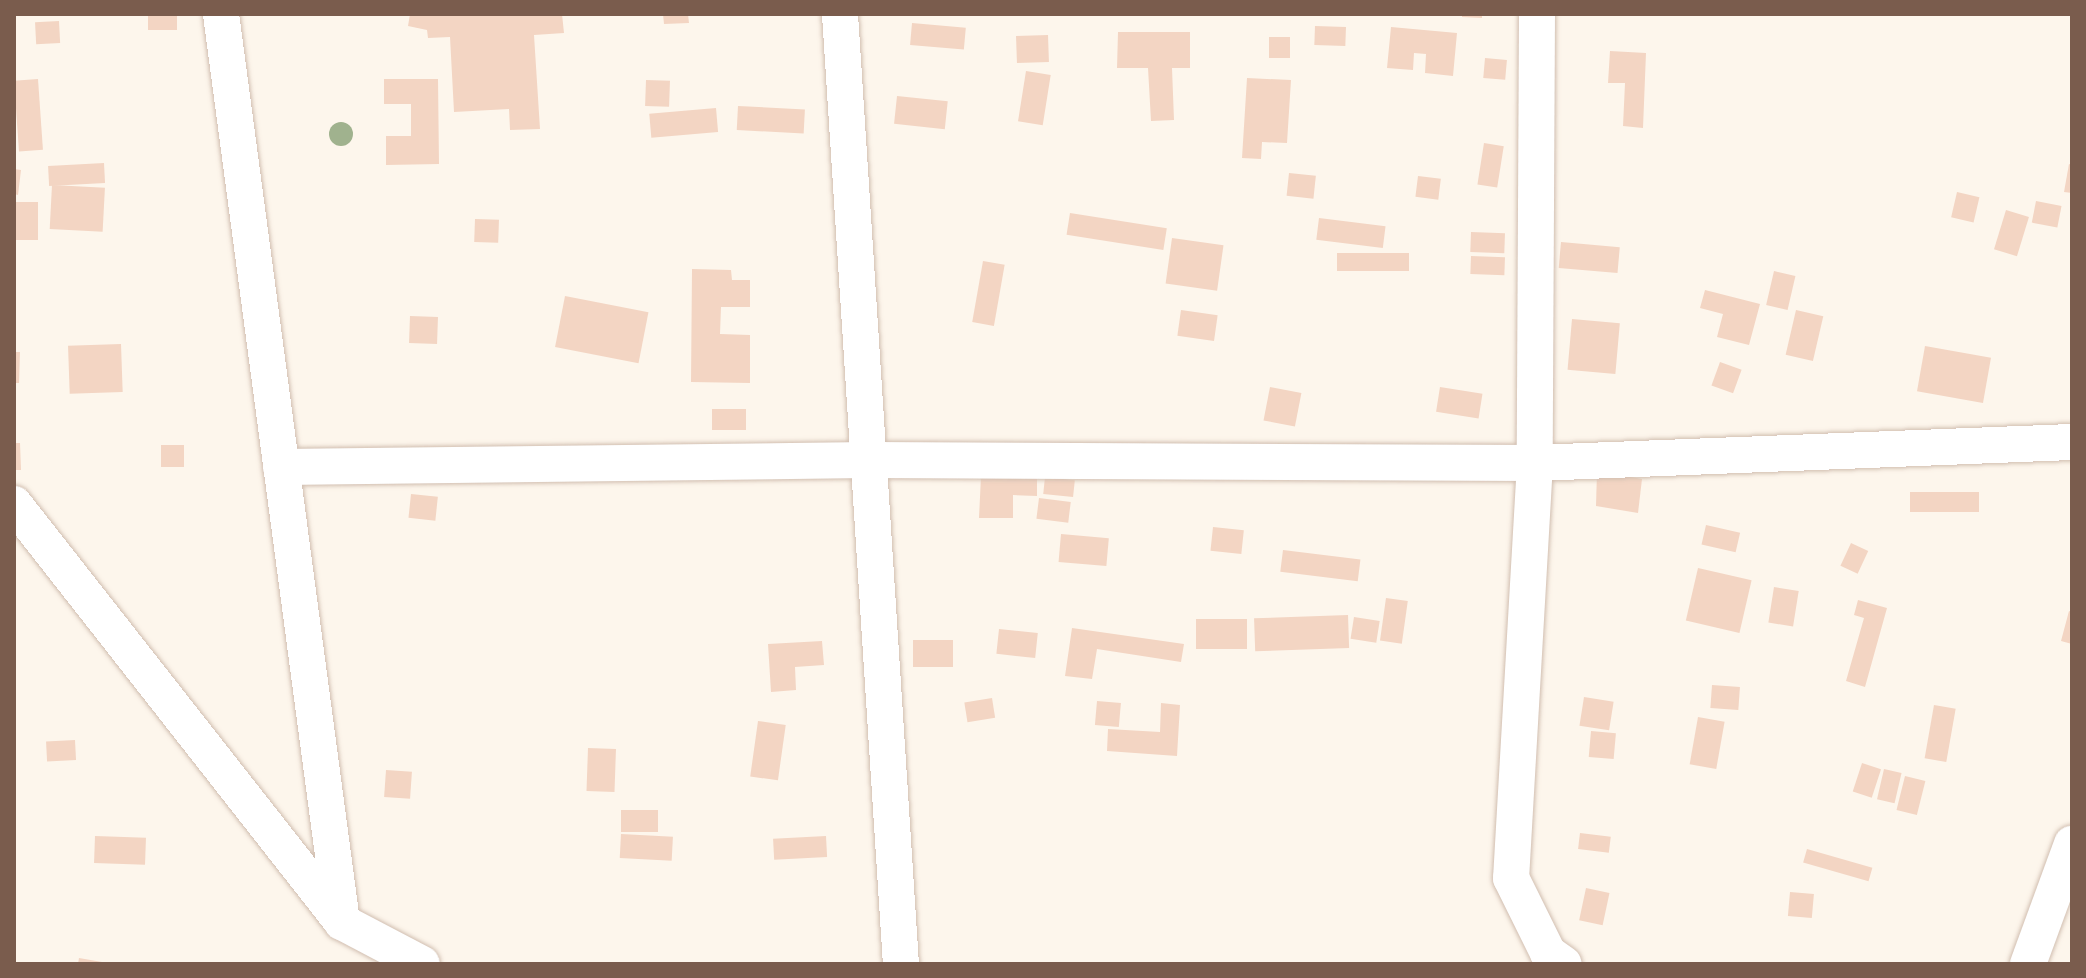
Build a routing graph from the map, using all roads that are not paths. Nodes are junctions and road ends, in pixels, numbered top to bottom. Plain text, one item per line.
1 (221, 14) edge
2 (840, 14) edge
3 (1537, 14) edge
4 (2072, 442) edge
5 (868, 460) junction
6 (1535, 463) junction
7 (281, 467) junction
8 (14, 504) edge
9 (2072, 844) edge
10 (342, 922) junction
11 (422, 964) edge
12 (901, 964) edge
13 (1564, 964) edge
14 (2028, 964) edge

1 - 7 street
2 - 5 street
3 - 6 street
4 - 6 street
5 - 6 street
5 - 7 street
5 - 12 street
6 - 13 street
7 - 10 street
8 - 10 street
9 - 14 street
10 - 11 street

